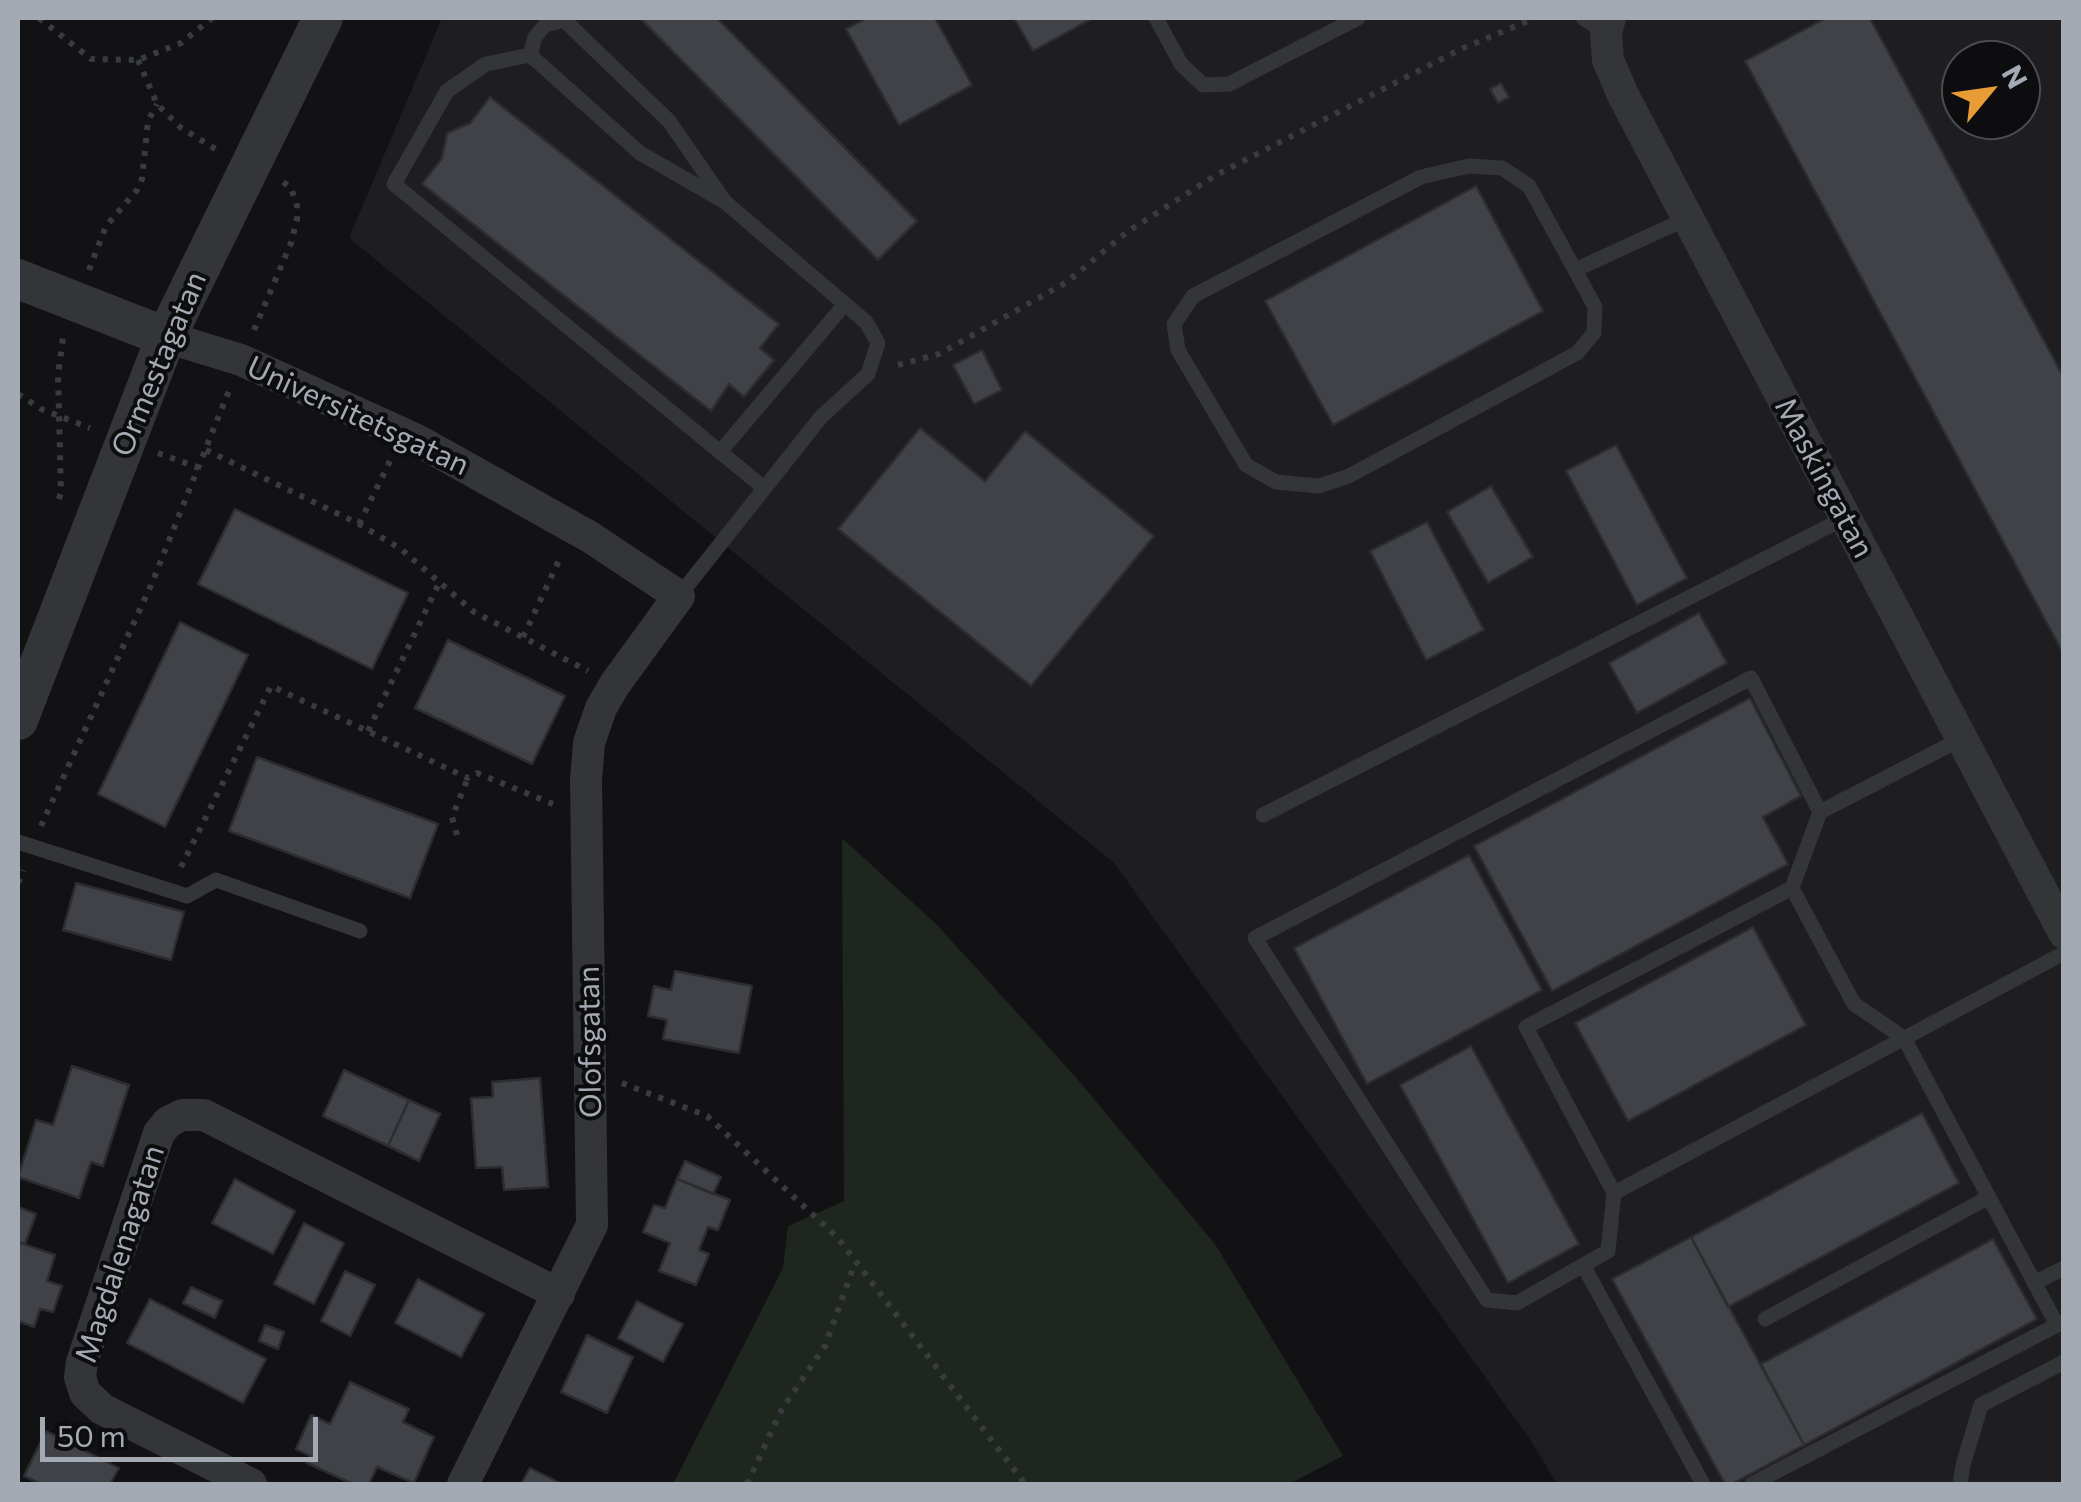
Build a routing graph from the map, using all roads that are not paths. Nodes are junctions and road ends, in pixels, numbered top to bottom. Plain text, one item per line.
1 (323, 18) edge
2 (1156, 18) edge
3 (1358, 18) edge
4 (1600, 23) edge
5 (530, 55) junction
6 (725, 202) junction
7 (1688, 218) junction
8 (1576, 270) junction
9 (18, 279) edge
10 (845, 304) junction
11 (166, 337) junction
12 (720, 452) junction
13 (764, 488) junction
14 (1845, 518) junction
15 (679, 596) junction
16 (18, 720) edge
17 (1961, 739) junction
18 (1820, 812) junction
19 (1263, 816) dead end
20 (25, 844) edge
21 (1792, 888) junction
22 (360, 931) dead end
23 (2064, 934) edge
24 (2064, 953) edge
25 (1904, 1038) junction
26 (1614, 1193) junction
27 (1989, 1198) junction
28 (1583, 1265) junction
29 (2064, 1268) edge
30 (2034, 1283) junction
31 (559, 1294) junction
32 (1764, 1319) dead end
33 (2064, 1362) edge
34 (251, 1484) edge
35 (463, 1484) edge
36 (1703, 1484) edge
37 (1752, 1484) edge
38 (1960, 1484) edge

1 - 11 street, Ormestagatan
2 - 3 lane
4 - 7 street, Maskingatan
5 - 6 lane
5 - 6 lane
5 - 12 lane
6 - 10 lane
7 - 8 lane
7 - 14 street, Maskingatan
8 - 8 lane
9 - 11 street, Universitetsgatan
10 - 12 lane
10 - 13 lane
11 - 15 street, Universitetsgatan
11 - 16 street, Ormestagatan
12 - 13 lane
13 - 15 lane
14 - 17 street, Maskingatan
14 - 19 lane
15 - 31 street, Olofsgatan
17 - 18 lane
17 - 23 street, Maskingatan
18 - 21 lane
18 - 28 lane
20 - 22 lane
21 - 25 lane
21 - 26 lane
24 - 25 lane
25 - 26 lane
25 - 27 lane
26 - 28 lane
27 - 30 lane
27 - 32 lane
28 - 36 lane
29 - 30 lane
30 - 37 lane
31 - 34 street, Magdalenagatan
31 - 35 street, Olofsgatan
33 - 38 lane

